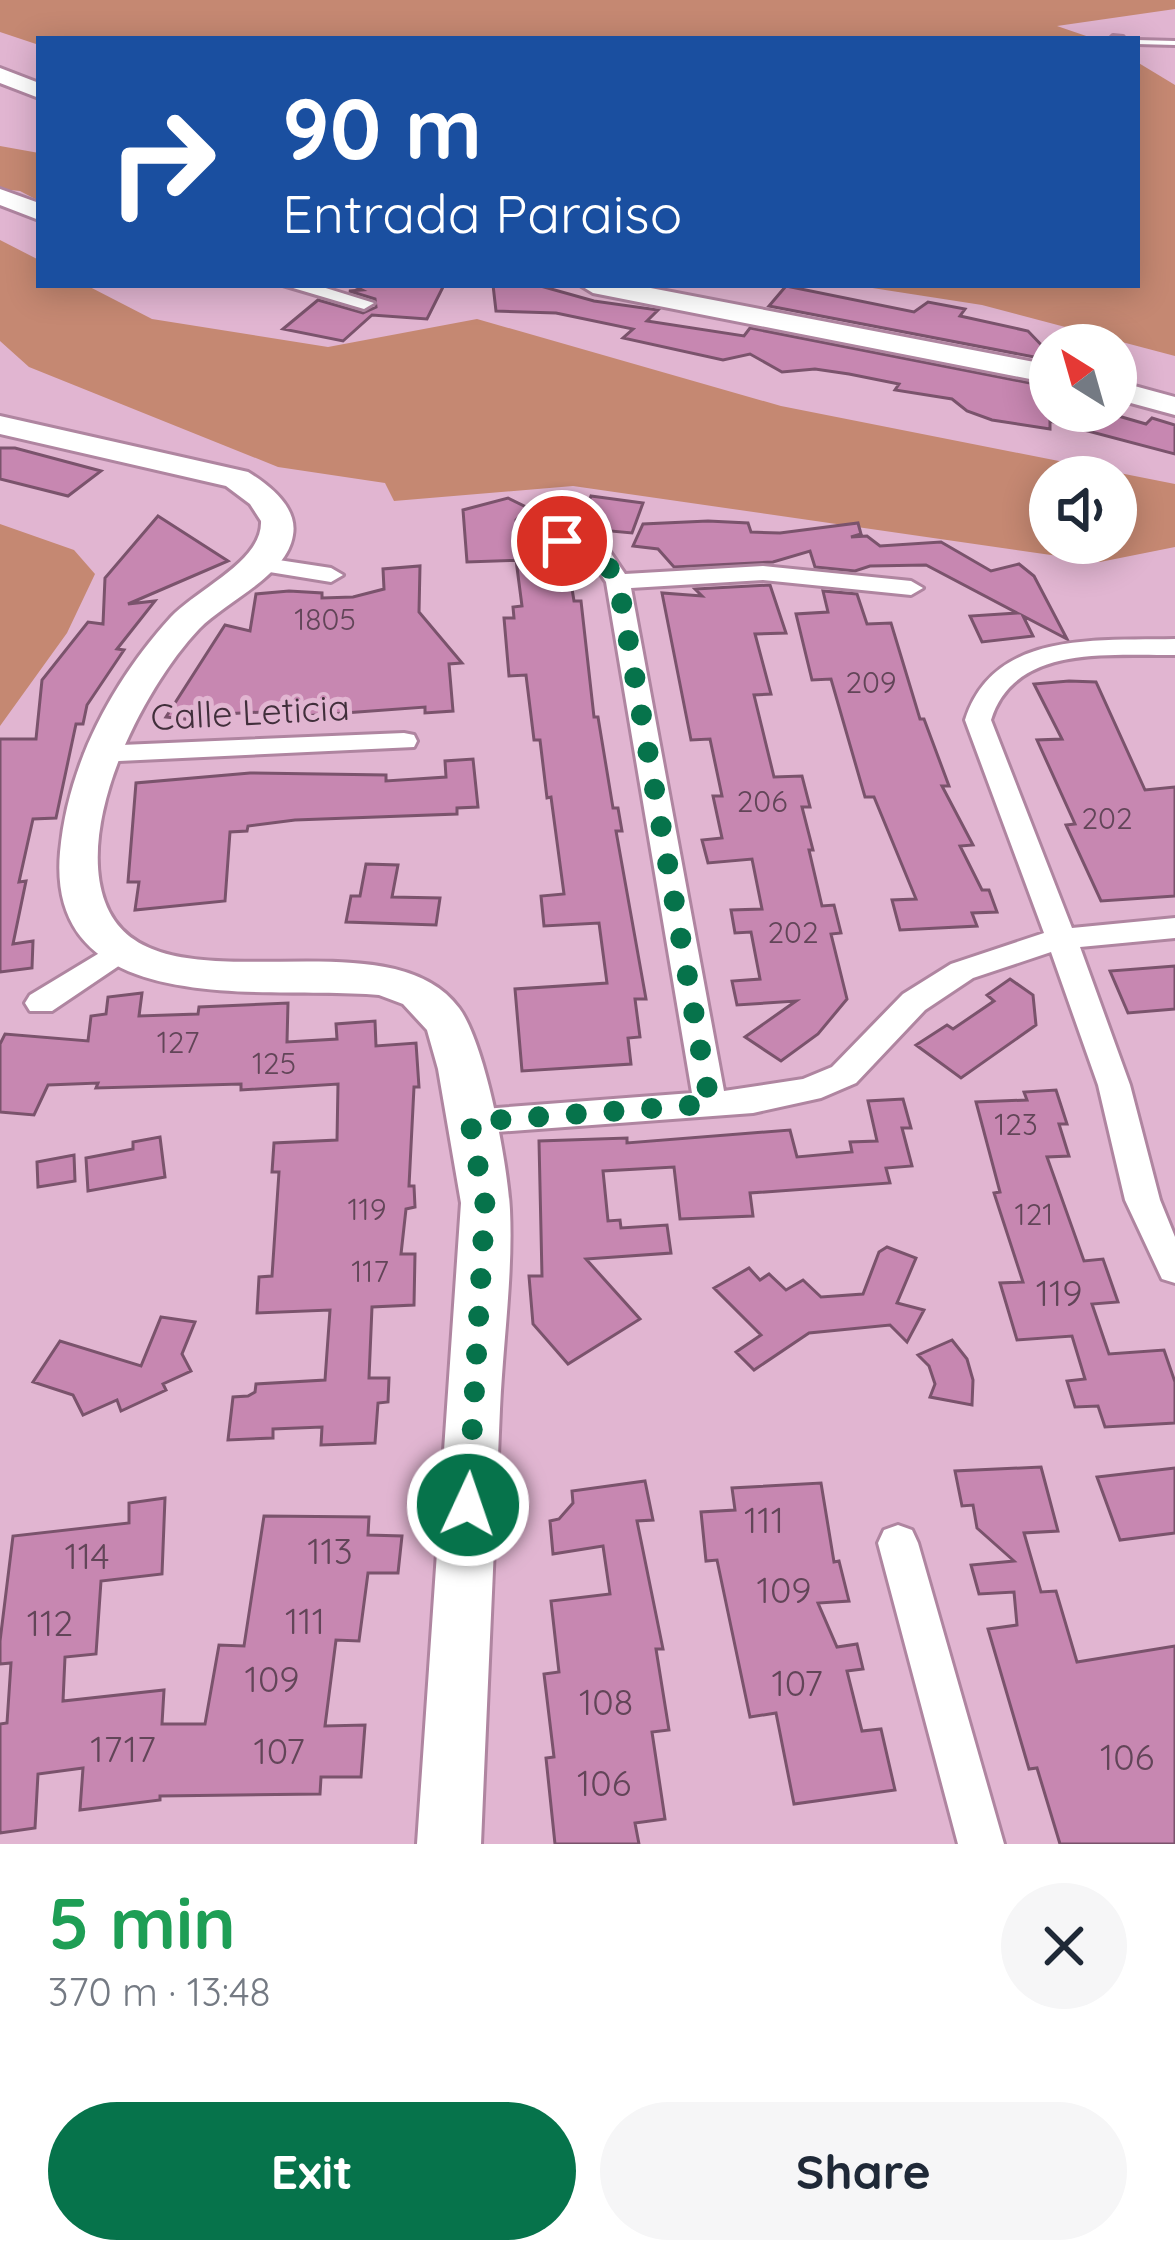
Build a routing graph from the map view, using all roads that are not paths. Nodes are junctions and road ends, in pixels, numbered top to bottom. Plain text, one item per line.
1 (1140, 42) edge
2 (1175, 43) edge
3 (0, 75) edge
4 (36, 90) edge
5 (0, 196) edge
6 (36, 211) edge
7 (306, 288) edge
8 (608, 288) edge
9 (364, 302) dead end
10 (1029, 370) edge
11 (1137, 396) edge
12 (1175, 406) edge
13 (0, 425) edge
14 (562, 541) dead end
15 (259, 564) junction
16 (331, 575) dead end
17 (618, 582) junction
18 (911, 588) dead end
19 (1175, 647) edge
20 (404, 740) dead end
21 (98, 754) junction
22 (1175, 928) edge
23 (1059, 939) junction
24 (121, 950) junction
25 (40, 1003) dead end
26 (710, 1104) junction
27 (470, 1122) junction
28 (1175, 1269) edge
29 (898, 1543) dead end
30 (449, 1844) edge
31 (981, 1844) edge

1 - 2 lane
3 - 4 street
5 - 6 street
7 - 9 street
8 - 10 street
11 - 12 street
13 - 15 street
14 - 17 street
15 - 16 street
15 - 21 street
17 - 18 street
17 - 26 street
19 - 23 street
20 - 21 street, Calle Leticia
21 - 24 street
22 - 23 street
23 - 26 street
23 - 28 street
24 - 25 street
24 - 27 street
26 - 27 street
27 - 30 street
29 - 31 street

